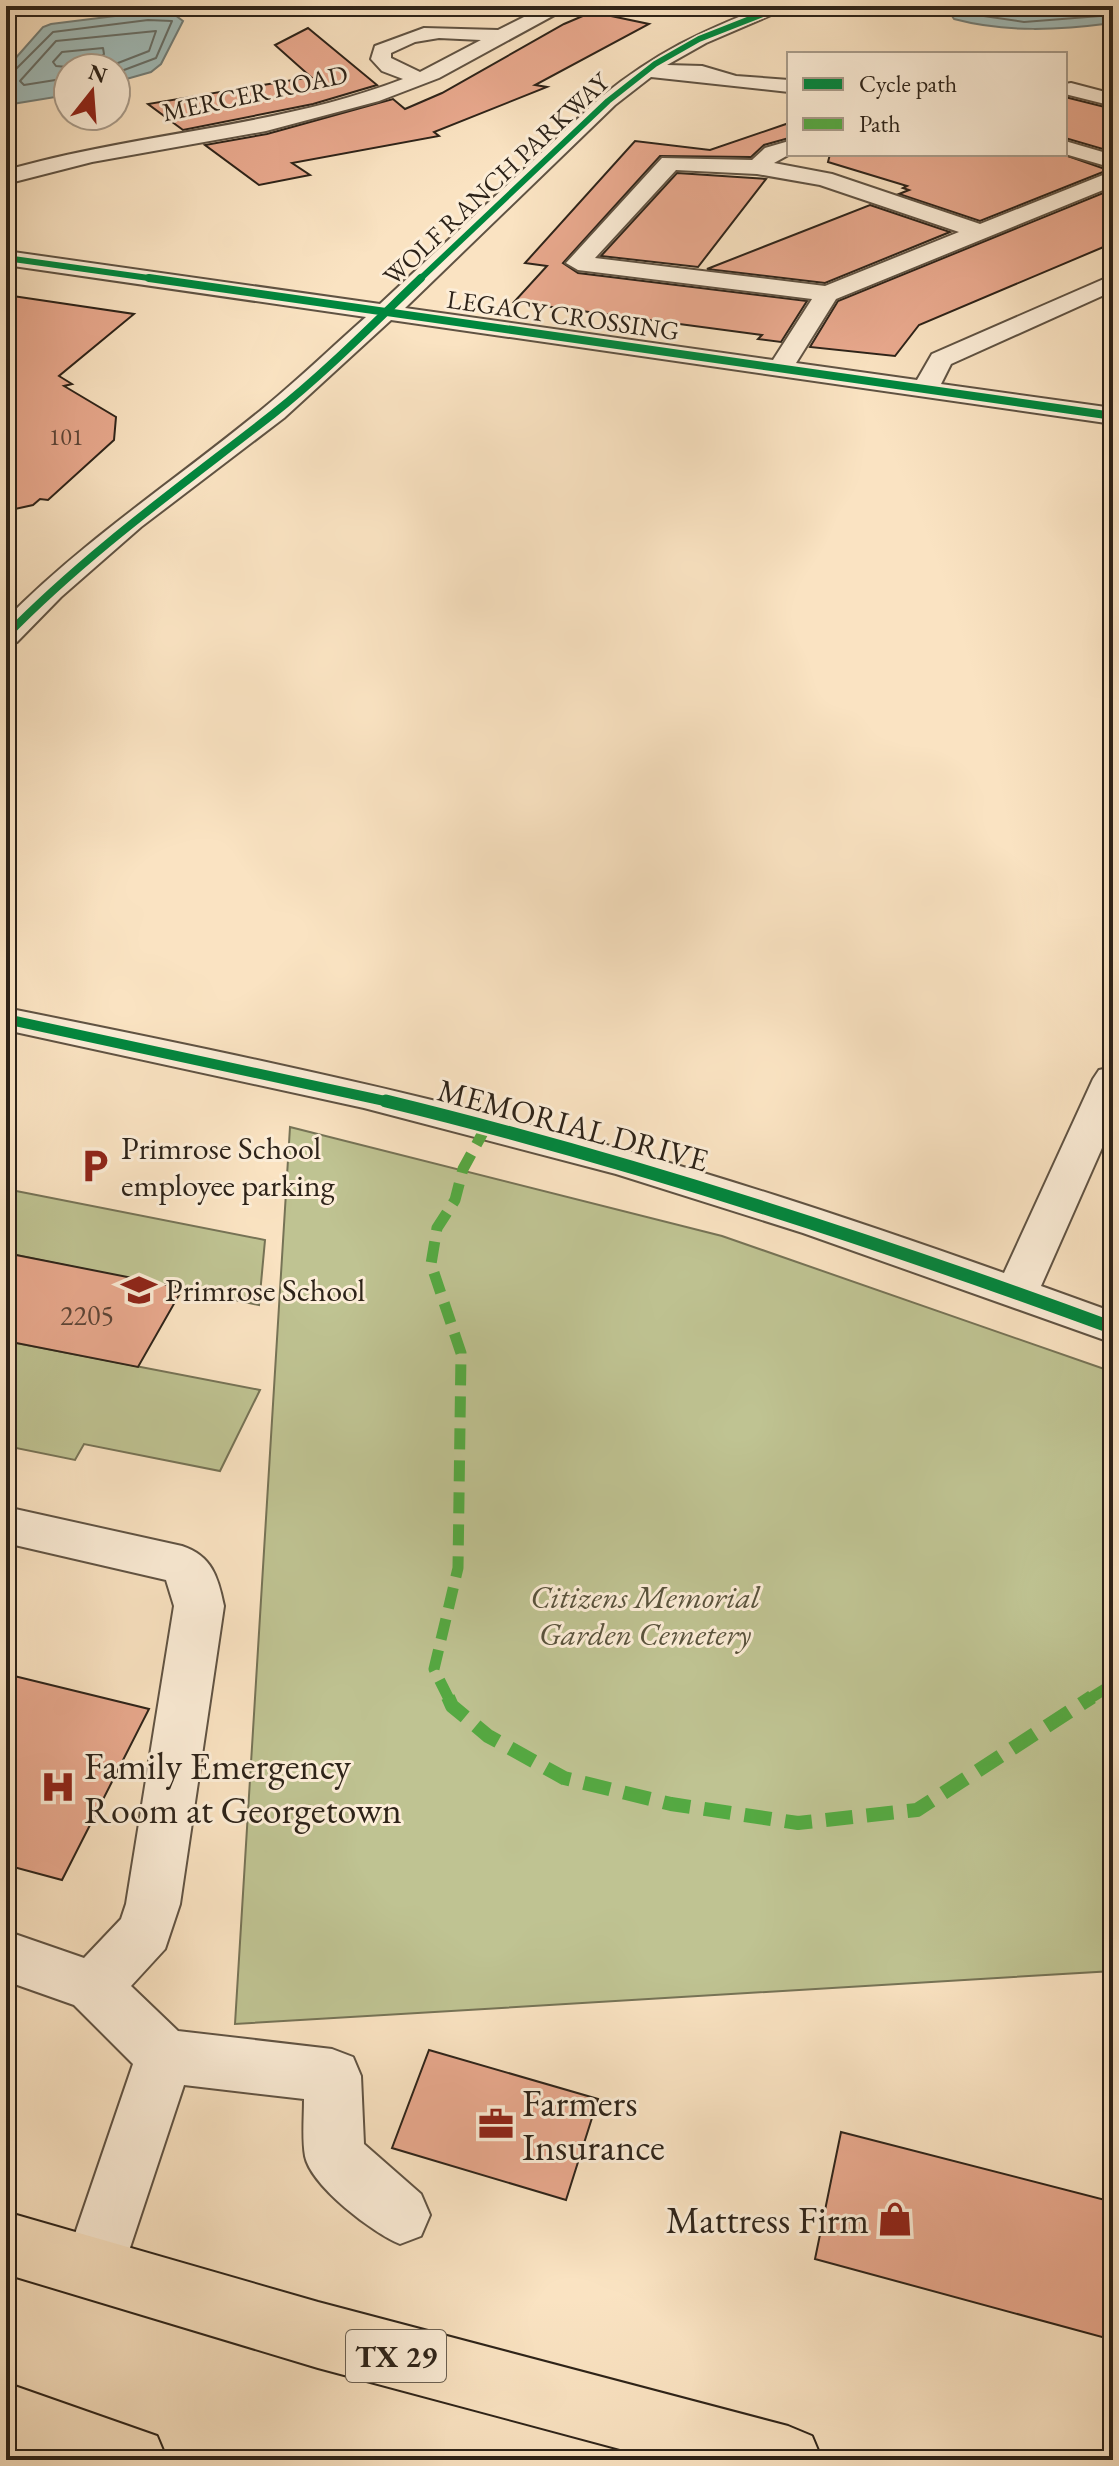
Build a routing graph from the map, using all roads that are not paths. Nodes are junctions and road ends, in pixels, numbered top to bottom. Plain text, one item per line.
1 (562, 6) edge
2 (763, 8) edge
3 (499, 36) junction
4 (646, 71) junction
5 (420, 79) junction
6 (736, 82) junction
7 (787, 86) edge
8 (1071, 89) dead end
9 (787, 93) edge
10 (1113, 100) edge
11 (787, 148) edge
12 (1067, 148) edge
13 (1113, 162) edge
14 (757, 167) junction
15 (6, 177) edge
16 (1113, 178) edge
17 (981, 232) junction
18 (6, 258) edge
19 (1113, 282) edge
20 (827, 294) junction
21 (386, 312) junction
22 (781, 367) junction
23 (925, 389) junction
24 (1113, 416) edge
25 (6, 636) edge
26 (6, 1019) edge
27 (1113, 1079) edge
28 (1016, 1294) junction
29 (1113, 1328) edge
30 (6, 1525) edge
31 (6, 1956) edge
32 (94, 1987) junction
33 (164, 2056) junction
34 (400, 2215) dead end
35 (6, 2243) edge
36 (94, 2269) junction
37 (6, 2417) edge
38 (133, 2460) edge
39 (788, 2460) edge

1 - 3 street, MERCER ROAD
2 - 4 street, WOLF RANCH PARKWAY
3 - 5 street, MERCER ROAD
3 - 5 street, MERCER ROAD
4 - 6 street
4 - 21 street, WOLF RANCH PARKWAY
5 - 15 street, MERCER ROAD
6 - 7 street
6 - 9 street
8 - 10 street
11 - 14 street
12 - 13 street
14 - 17 street
14 - 20 street
16 - 17 street
17 - 20 street
18 - 21 street, LEGACY CROSSING
19 - 23 street
20 - 22 street
21 - 22 street, LEGACY CROSSING
21 - 25 street, WOLF RANCH PARKWAY
22 - 23 street, LEGACY CROSSING
23 - 24 street, LEGACY CROSSING
26 - 28 street, MEMORIAL DRIVE
27 - 28 street
28 - 29 street, MEMORIAL DRIVE
30 - 32 street
31 - 32 street
32 - 33 street
33 - 34 street
33 - 36 street
35 - 36 main road, TX 29
36 - 39 main road, TX 29
37 - 38 main road

